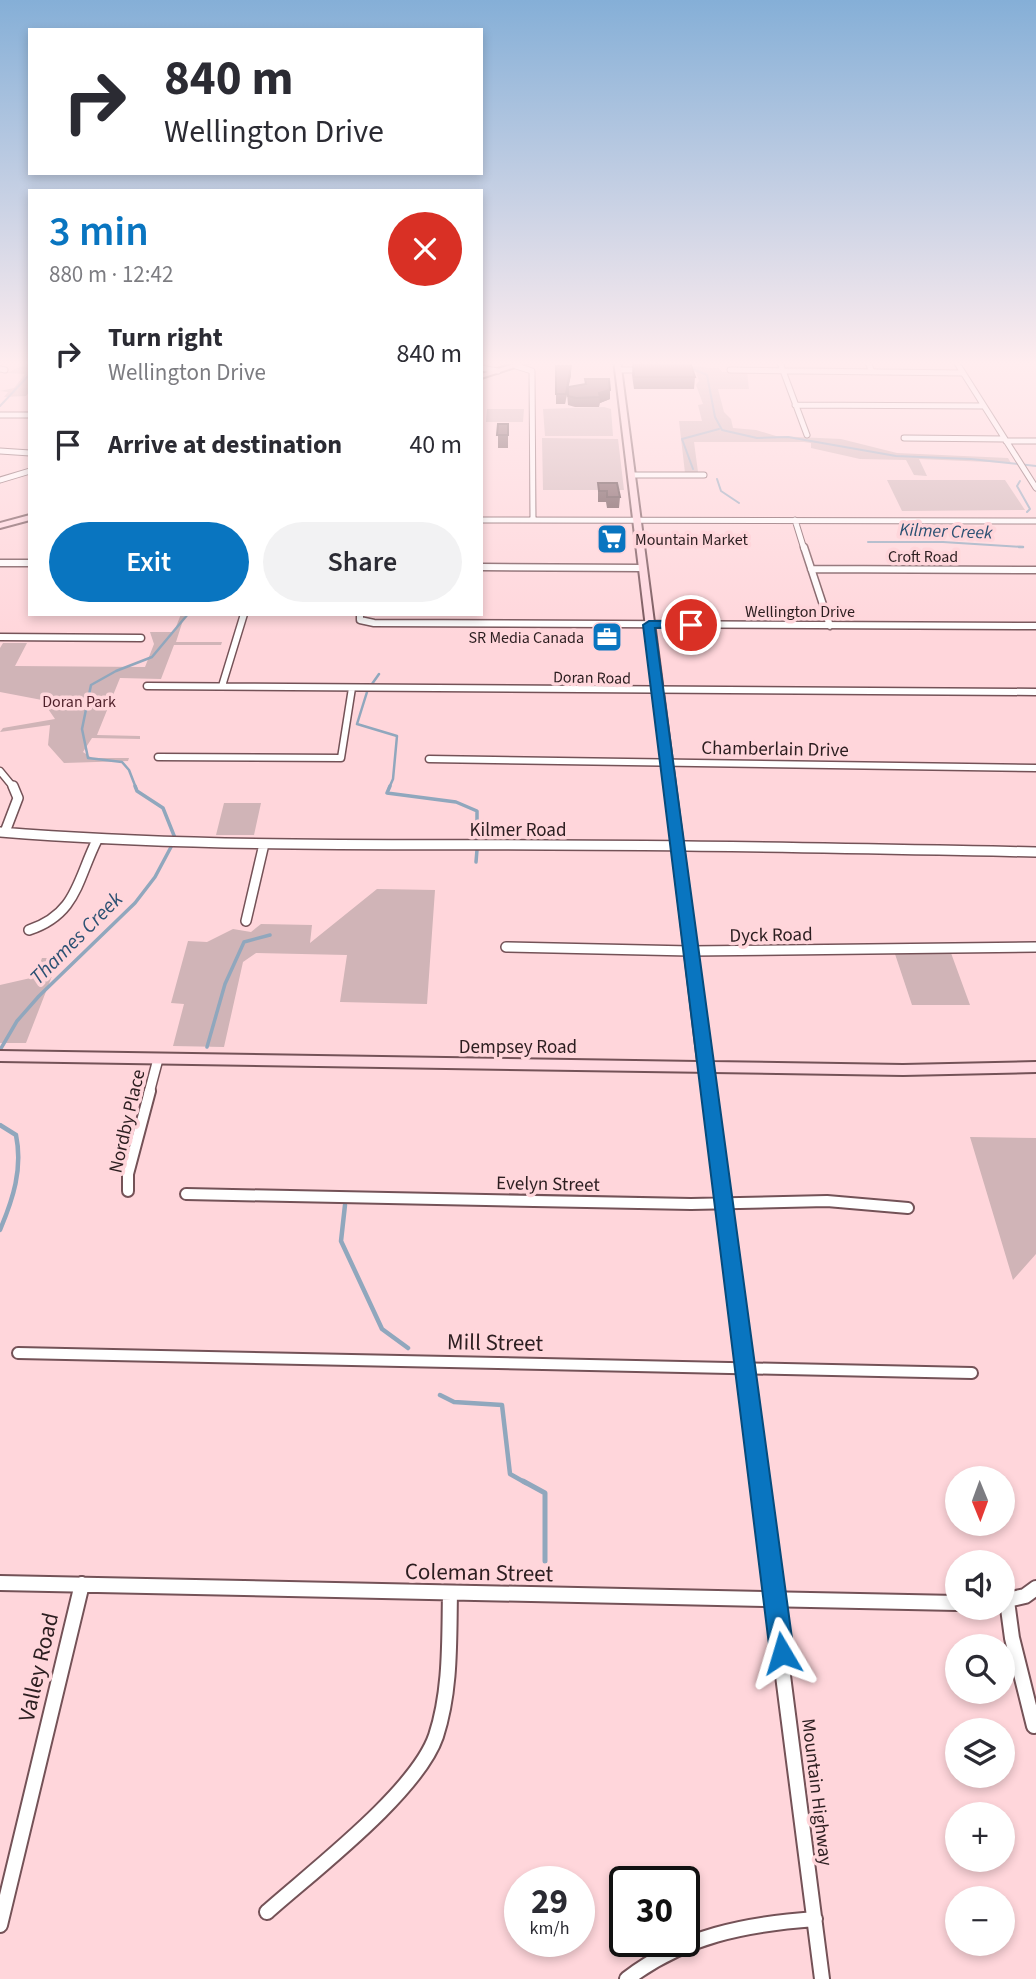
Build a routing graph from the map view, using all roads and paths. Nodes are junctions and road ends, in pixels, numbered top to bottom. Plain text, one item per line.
1 (533, 452) edge
2 (628, 452) edge
3 (1014, 452) edge
4 (28, 472) edge
5 (631, 475) junction
6 (704, 475) dead end
7 (0, 480) edge
8 (1036, 488) edge
9 (28, 518) edge
10 (483, 520) edge
11 (533, 520) junction
12 (636, 520) junction
13 (795, 520) junction
14 (1036, 521) edge
15 (0, 526) edge
16 (0, 563) edge
17 (28, 563) edge
18 (483, 566) edge
19 (642, 568) junction
20 (811, 569) junction
21 (1036, 570) edge
22 (243, 616) edge
23 (360, 616) edge
24 (649, 625) junction
25 (830, 626) junction
26 (1036, 626) edge
27 (0, 637) edge
28 (141, 638) dead end
29 (147, 686) dead end
30 (222, 686) junction
31 (352, 688) junction
32 (657, 691) junction
33 (1036, 692) edge
34 (159, 757) dead end
35 (429, 759) dead end
36 (666, 763) junction
37 (1036, 768) edge
38 (0, 771) edge
39 (3, 832) edge
40 (97, 840) junction
41 (264, 844) junction
42 (679, 846) junction
43 (1036, 852) edge
44 (246, 921) dead end
45 (29, 930) dead end
46 (506, 947) dead end
47 (1036, 947) edge
48 (690, 951) junction
49 (0, 1056) edge
50 (158, 1059) junction
51 (705, 1066) junction
52 (1036, 1067) edge
53 (128, 1192) dead end
54 (186, 1194) dead end
55 (723, 1204) junction
56 (908, 1208) dead end
57 (18, 1353) dead end
58 (744, 1368) junction
59 (972, 1373) dead end
60 (0, 1583) edge
61 (82, 1584) junction
62 (1036, 1588) edge
63 (450, 1593) junction
64 (1015, 1598) edge
65 (775, 1600) junction
66 (945, 1603) edge
67 (1009, 1620) edge
68 (1034, 1726) dead end
69 (267, 1912) dead end
70 (815, 1919) junction
71 (0, 1925) edge
72 (627, 1979) edge
73 (822, 1979) edge

1 - 11 street
2 - 5 street, Mountain Highway
3 - 8 street
4 - 7 street
5 - 6 street
5 - 12 street, Mountain Highway
9 - 15 street
10 - 11 street
11 - 12 street
12 - 13 street
12 - 19 street, Mountain Highway
13 - 14 street
13 - 20 street
16 - 17 street
18 - 19 street
19 - 24 street, Mountain Highway
20 - 21 street, Croft Road
20 - 25 street
22 - 30 street
23 - 24 street, Wellington Drive
24 - 25 street, Wellington Drive
24 - 32 street, Mountain Highway
25 - 26 street, Wellington Drive
27 - 28 street
29 - 30 street, Doran Road
30 - 31 street, Doran Road
31 - 32 street, Doran Road
31 - 34 street
32 - 33 street, Doran Road
32 - 36 street, Mountain Highway
35 - 36 street, Chamberlain Drive
36 - 37 street, Chamberlain Drive
36 - 42 street, Mountain Highway
38 - 39 street
39 - 40 street, Kilmer Road
40 - 41 street, Kilmer Road
40 - 45 street
41 - 42 street, Kilmer Road
41 - 44 street
42 - 43 street, Kilmer Road
42 - 48 street, Mountain Highway
46 - 48 street, Dyck Road
47 - 48 street, Dyck Road
48 - 51 street, Mountain Highway
49 - 50 street, Dempsey Road
50 - 51 street, Dempsey Road
50 - 53 street, Nordby Place
51 - 52 street, Dempsey Road
51 - 55 street, Mountain Highway
54 - 55 street, Evelyn Street
55 - 56 street, Evelyn Street
55 - 58 street, Mountain Highway
57 - 58 street, Mill Street
58 - 59 street, Mill Street
58 - 65 street, Mountain Highway
60 - 61 street, Coleman Street
61 - 63 street, Coleman Street
61 - 71 street, Valley Road
62 - 64 street
63 - 65 street, Coleman Street
63 - 69 street
65 - 66 street, Coleman Street
65 - 70 street, Mountain Highway
67 - 68 street
70 - 72 street
70 - 73 street, Mountain Highway

